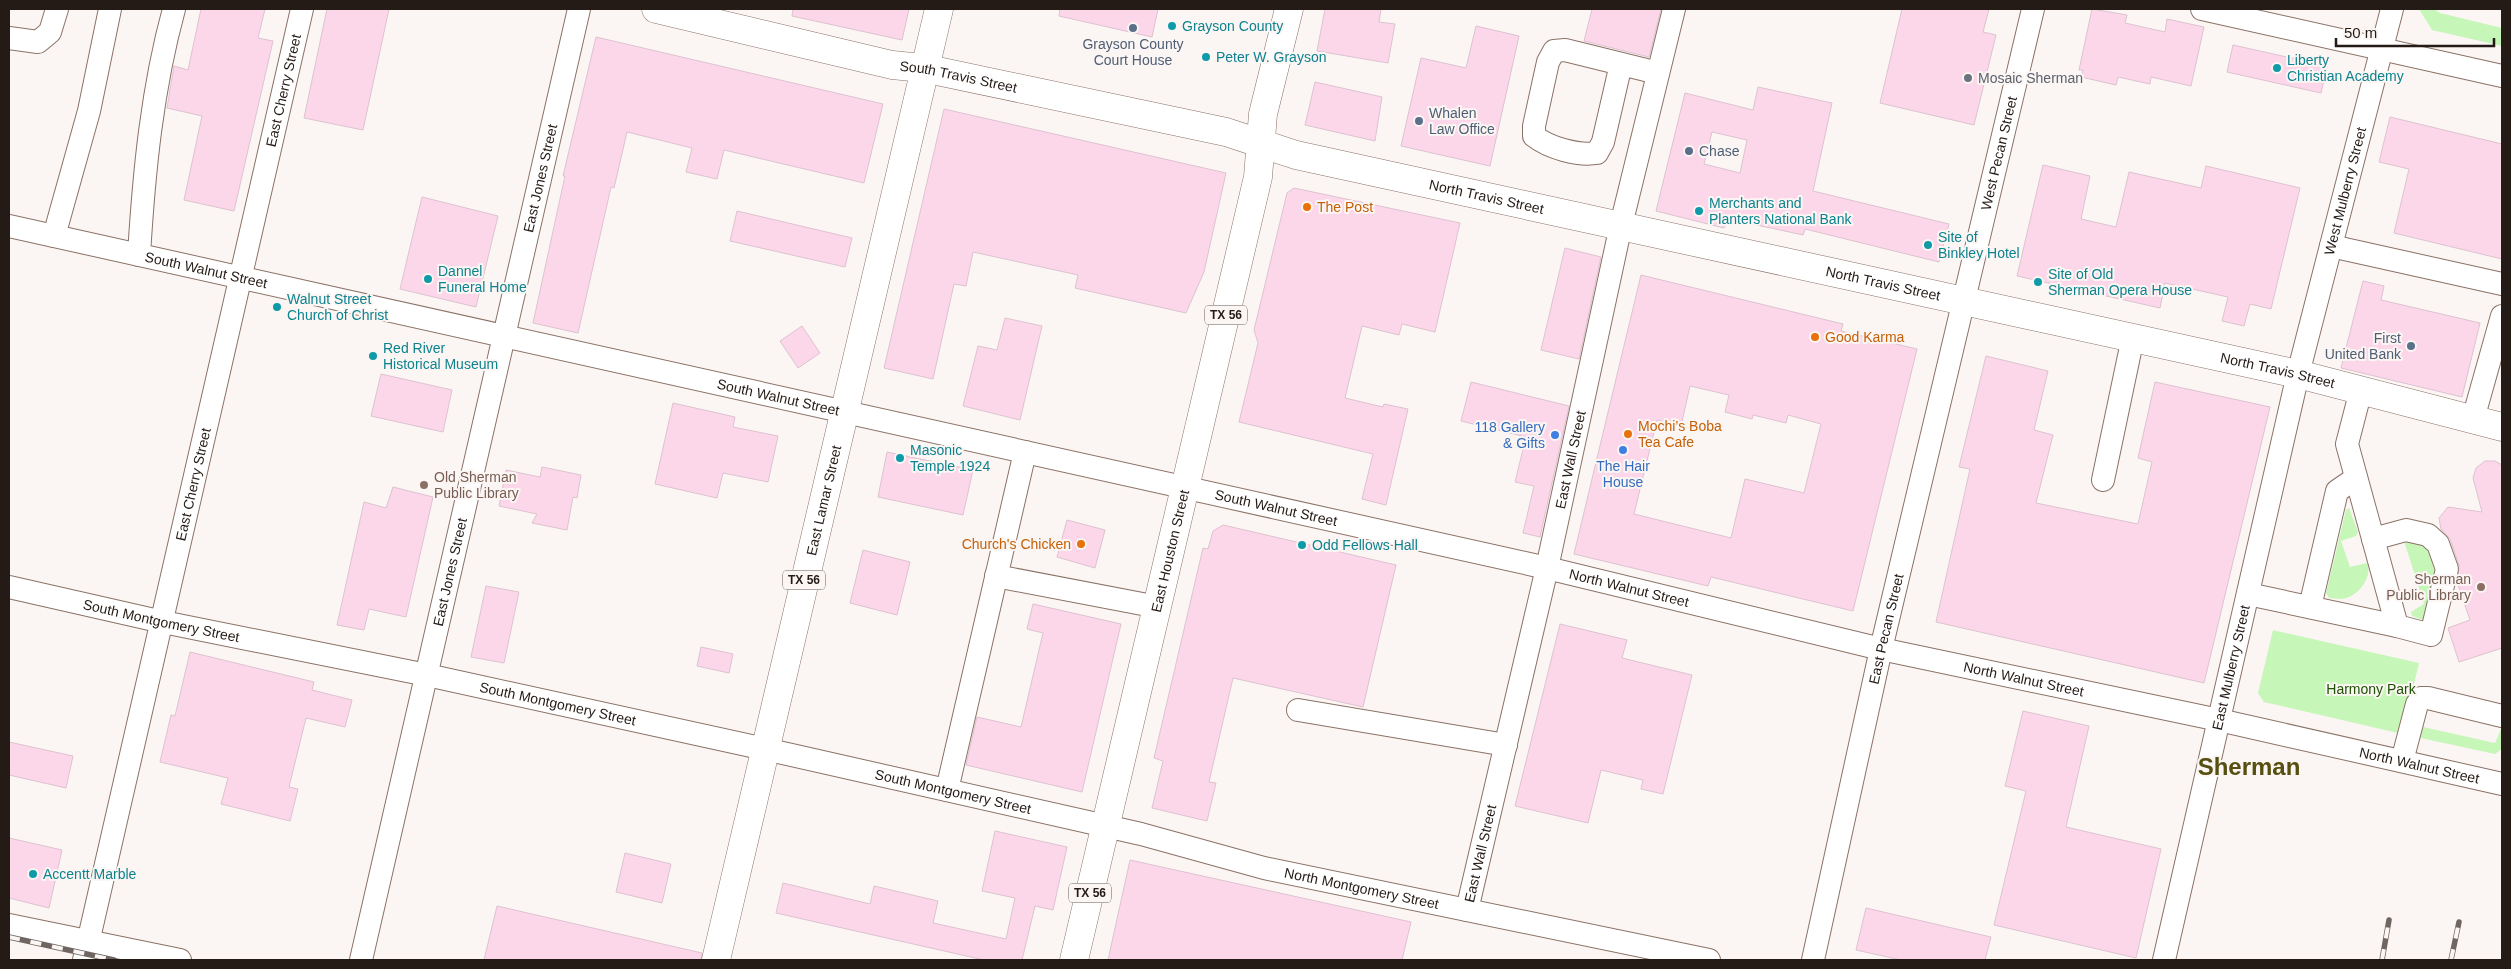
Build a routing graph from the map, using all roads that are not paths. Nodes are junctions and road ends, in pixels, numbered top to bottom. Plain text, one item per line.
1 (57, 9) edge
2 (110, 9) edge
3 (174, 9) edge
4 (302, 9) edge
5 (579, 9) edge
6 (656, 9) edge
7 (939, 9) edge
8 (1289, 9) edge
9 (1674, 9) edge
10 (2033, 9) edge
11 (2202, 9) edge
12 (2392, 9) edge
13 (2245, 13) edge
14 (9, 38) edge
15 (2383, 49) junction
16 (1621, 64) junction
17 (923, 68) junction
18 (1658, 73) junction
19 (2502, 76) edge
20 (1262, 142) junction
21 (1621, 225) junction
22 (9, 226) edge
23 (54, 236) junction
24 (2331, 246) junction
25 (139, 255) junction
26 (241, 278) junction
27 (2502, 284) edge
28 (1963, 299) junction
29 (2502, 316) edge
30 (502, 336) junction
31 (2133, 337) junction
32 (2298, 374) junction
33 (2361, 390) junction
34 (843, 410) junction
35 (2474, 419) junction
36 (2502, 427) edge
37 (1025, 452) junction
38 (2356, 478) junction
39 (2103, 480) dead end
40 (1186, 488) junction
41 (2373, 539) junction
42 (1547, 568) junction
43 (996, 576) junction
44 (9, 587) edge
45 (2248, 594) junction
46 (1158, 607) junction
47 (2310, 607) junction
48 (163, 622) junction
49 (2397, 626) junction
50 (1881, 650) junction
51 (427, 675) junction
52 (1298, 710) dead end
53 (2502, 716) edge
54 (2219, 720) junction
55 (1506, 745) junction
56 (764, 749) junction
57 (2402, 761) junction
58 (2502, 784) edge
59 (947, 790) junction
60 (1106, 826) junction
61 (1468, 910) junction
62 (9, 925) edge
63 (86, 952) edge
64 (180, 960) edge
65 (361, 960) edge
66 (716, 960) edge
67 (1074, 960) edge
68 (1709, 960) edge
69 (1813, 960) edge
70 (2164, 960) edge

1 - 14 street
2 - 23 street
3 - 25 street
4 - 26 street, East Cherry Street
5 - 30 street, East Jones Street
6 - 17 main road, South Travis Street
7 - 17 main road, TX 56
8 - 20 main road, TX 56
9 - 18 street, East Wall Street
10 - 28 street, West Pecan Street
11 - 13 street
12 - 15 street, West Mulberry Street
13 - 15 street
15 - 19 street
15 - 24 street, West Mulberry Street
16 - 16 street
16 - 18 street
17 - 20 main road, South Travis Street
17 - 34 main road, East Lamar Street / TX 56
18 - 21 street, East Wall Street
20 - 21 main road, North Travis Street
20 - 40 main road, East Houston Street / TX 56
21 - 28 main road, North Travis Street
21 - 42 street, East Wall Street
22 - 23 street, South Walnut Street
23 - 25 street, South Walnut Street
24 - 27 street
24 - 32 street, West Mulberry Street
25 - 26 street, South Walnut Street
26 - 30 street, South Walnut Street
26 - 48 street, East Cherry Street
28 - 31 main road, North Travis Street
28 - 50 street, East Pecan Street
29 - 35 street
30 - 34 street, South Walnut Street
30 - 51 street, East Jones Street
31 - 32 main road, North Travis Street
31 - 39 street
32 - 33 main road, North Travis Street
32 - 45 street, East Mulberry Street
33 - 35 main road, North Travis Street
33 - 38 street
34 - 37 street, South Walnut Street
34 - 56 main road, East Lamar Street / TX 56
35 - 36 main road, North Travis Street
37 - 40 street, South Walnut Street
37 - 43 street
38 - 41 street
38 - 47 street
40 - 42 street, South Walnut Street
40 - 46 main road, East Houston Street / TX 56
41 - 49 street
41 - 49 street
42 - 50 street, North Walnut Street
42 - 55 street, East Wall Street
43 - 46 street
43 - 59 street
44 - 48 street, South Montgomery Street
45 - 47 street
45 - 54 street, East Mulberry Street
46 - 60 main road, East Houston Street / TX 56
47 - 49 street
48 - 51 street, South Montgomery Street
48 - 63 street, East Cherry Street
50 - 54 street, North Walnut Street
50 - 69 street, East Pecan Street
51 - 56 street, South Montgomery Street
51 - 65 street, East Jones Street
52 - 55 street
53 - 57 street
54 - 57 street, North Walnut Street
54 - 70 street, East Mulberry Street
55 - 61 street, East Wall Street
56 - 59 street, South Montgomery Street
56 - 66 main road, East Lamar Street / TX 56
57 - 58 street, North Walnut Street
59 - 60 street, South Montgomery Street
60 - 61 street, North Montgomery Street
60 - 67 main road, East Houston Street / TX 56
61 - 68 street, North Montgomery Street
62 - 63 street
63 - 64 street

